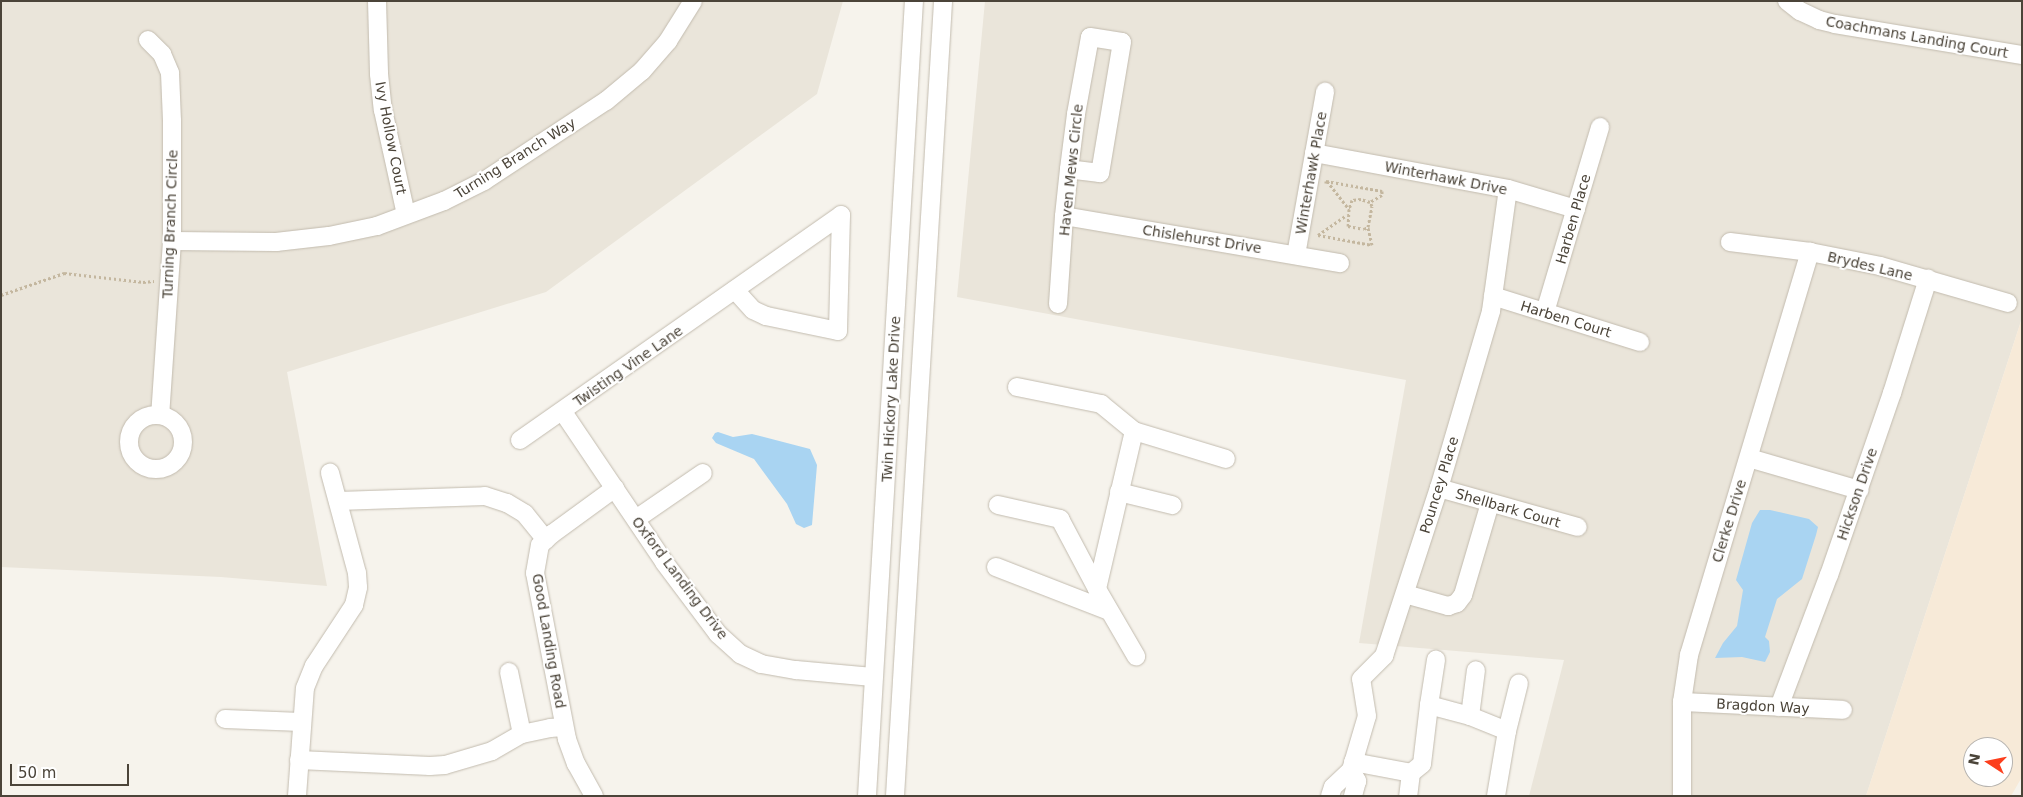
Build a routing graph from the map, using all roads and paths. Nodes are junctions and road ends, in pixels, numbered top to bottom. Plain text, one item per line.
1 (378, 1) edge
2 (693, 1) edge
3 (914, 1) edge
4 (943, 1) edge
5 (1787, 1) edge
6 (148, 40) dead end
7 (2022, 55) edge
8 (1325, 92) dead end
9 (1600, 127) dead end
10 (1314, 153) junction
11 (1069, 169) junction
12 (1326, 181) junction
13 (1508, 189) junction
14 (1325, 190) dead end
15 (1370, 202) junction
16 (1348, 208) junction
17 (1576, 209) junction
18 (406, 215) junction
19 (1347, 215) junction
20 (1064, 216) junction
21 (1319, 227) dead end
22 (1368, 227) junction
23 (1318, 235) junction
24 (172, 241) junction
25 (1317, 241) dead end
26 (1730, 242) dead end
27 (1810, 252) junction
28 (1296, 255) junction
29 (1340, 263) dead end
30 (1928, 279) junction
31 (170, 280) junction
32 (734, 290) junction
33 (1, 295) edge
34 (1493, 296) junction
35 (2008, 303) dead end
36 (1058, 304) dead end
37 (1545, 312) junction
38 (1640, 342) dead end
39 (1017, 386) dead end
40 (563, 412) junction
41 (160, 415) dead end
42 (1134, 431) junction
43 (520, 440) dead end
44 (1749, 458) junction
45 (1226, 459) dead end
46 (330, 472) dead end
47 (703, 472) dead end
48 (615, 488) junction
49 (1439, 488) junction
50 (1859, 490) junction
51 (1119, 492) junction
52 (338, 501) junction
53 (1490, 502) junction
54 (998, 505) dead end
55 (1172, 505) dead end
56 (636, 519) junction
57 (1578, 527) dead end
58 (546, 540) junction
59 (996, 567) dead end
60 (1097, 589) junction
61 (1405, 594) junction
62 (1108, 610) junction
63 (1136, 656) dead end
64 (1436, 660) dead end
65 (1476, 670) dead end
66 (509, 672) dead end
67 (873, 678) junction
68 (1519, 683) dead end
69 (1682, 702) junction
70 (1429, 705) junction
71 (1779, 707) junction
72 (1843, 710) dead end
73 (1470, 716) junction
74 (225, 719) dead end
75 (302, 722) junction
76 (564, 727) junction
77 (1507, 731) junction
78 (522, 734) junction
79 (299, 760) junction
80 (1352, 766) junction
81 (1411, 773) junction
82 (297, 796) edge
83 (594, 796) edge
84 (867, 796) edge
85 (895, 796) edge
86 (1330, 796) edge
87 (1353, 796) edge
88 (1408, 796) edge
89 (1496, 796) edge
90 (1682, 796) edge

1 - 18 street, Ivy Hollow Court
2 - 18 street, Turning Branch Way
3 - 67 street, Twin Hickory Lake Drive
4 - 85 street, Twin Hickory Lake Drive
5 - 7 street, Coachmans Landing Court
6 - 24 street, Turning Branch Circle
8 - 10 street, Winterhawk Place
9 - 17 street, Harben Place
10 - 13 street, Winterhawk Drive
10 - 28 street, Winterhawk Place
11 - 11 street, Haven Mews Circle
11 - 20 street, Haven Mews Circle
12 - 14 path
12 - 15 path
12 - 16 path
13 - 17 street, Winterhawk Drive
13 - 34 street, Pouncey Place
15 - 16 path
15 - 22 path
16 - 19 path
17 - 37 street, Harben Place
18 - 24 street, Turning Branch Way
19 - 22 path
19 - 23 path
20 - 28 street, Chislehurst Drive
20 - 36 street, Haven Mews Circle
21 - 23 path
22 - 23 path
23 - 25 path
24 - 31 street, Turning Branch Circle
26 - 27 street, Brydes Lane
27 - 30 street, Brydes Lane
27 - 44 street, Clerke Drive
28 - 29 street, Chislehurst Drive
30 - 35 street, Brydes Lane
30 - 50 street, Hickson Drive
31 - 33 path
31 - 41 street, Turning Branch Circle
32 - 32 street, Twisting Vine Lane
32 - 40 street, Twisting Vine Lane
34 - 37 street, Harben Court
34 - 49 street, Pouncey Place
37 - 38 street, Harben Court
39 - 42 street
40 - 43 street, Twisting Vine Lane
40 - 48 street, Oxford Landing Drive
42 - 45 street
42 - 51 street
44 - 50 street
44 - 69 street, Clerke Drive
46 - 52 street
47 - 56 street
48 - 56 street, Oxford Landing Drive
48 - 58 street
49 - 53 street, Shellbark Court
49 - 61 street, Pouncey Place
50 - 71 street, Hickson Drive
51 - 55 street
51 - 60 street
52 - 58 street
52 - 75 street
53 - 57 street, Shellbark Court
53 - 61 street
54 - 60 street
56 - 67 street, Oxford Landing Drive
58 - 76 street, Good Landing Road
59 - 62 street
60 - 62 street
61 - 80 street, Pouncey Place
62 - 63 street
64 - 70 street
65 - 73 street
66 - 78 street
67 - 84 street, Twin Hickory Lake Drive
68 - 77 street
69 - 71 street, Bragdon Way
69 - 90 street, Clerke Drive
70 - 73 street
70 - 81 street
71 - 72 street, Bragdon Way
73 - 77 street
74 - 75 street
75 - 79 street
76 - 78 street
76 - 83 street, Good Landing Road
77 - 89 street
78 - 79 street
79 - 82 street
80 - 81 street
80 - 86 street, Pouncey Place
80 - 87 street, Pouncey Place
81 - 88 street

